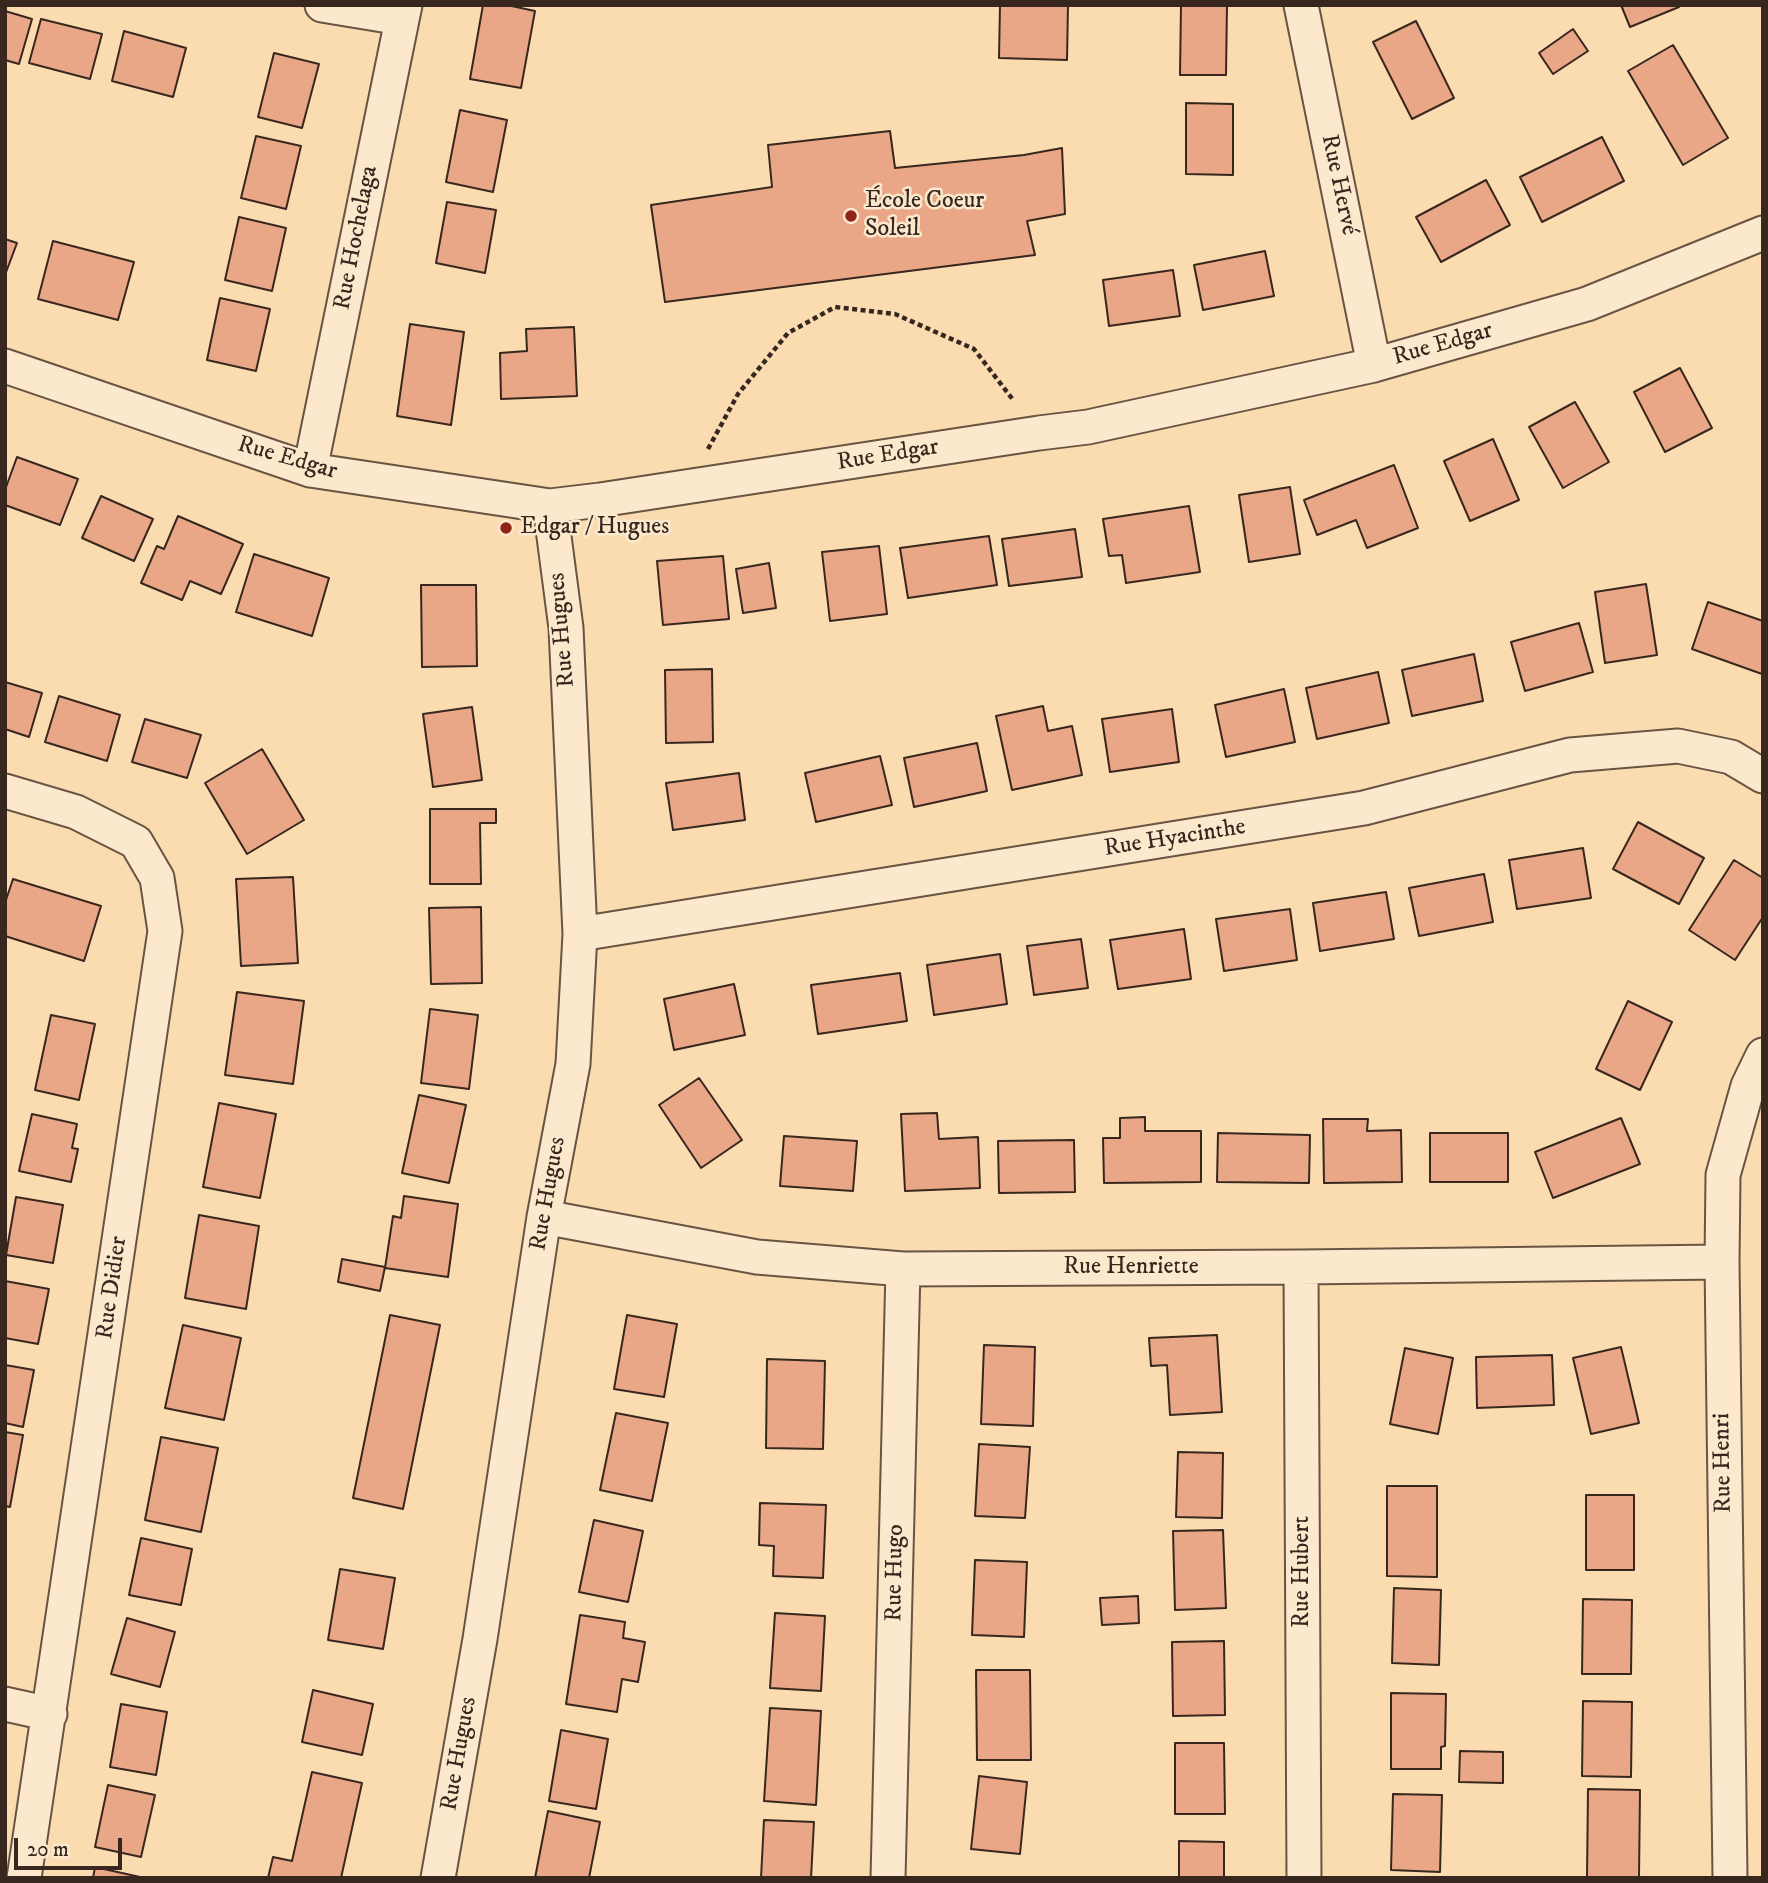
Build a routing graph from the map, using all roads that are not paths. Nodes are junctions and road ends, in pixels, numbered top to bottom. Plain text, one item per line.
1 (322, 5) edge
2 (1301, 5) edge
3 (403, 12) edge
4 (1763, 233) edge
5 (1374, 365) junction
6 (5, 366) edge
7 (310, 470) junction
8 (550, 506) junction
9 (1763, 776) edge
10 (5, 791) edge
11 (580, 934) junction
12 (1763, 1055) edge
13 (544, 1217) junction
14 (1722, 1262) junction
15 (1301, 1267) junction
16 (903, 1269) junction
17 (5, 1704) edge
18 (50, 1714) junction
19 (24, 1878) edge
20 (438, 1878) edge
21 (888, 1878) edge
22 (1304, 1878) edge
23 (1730, 1878) edge

1 - 3 street
2 - 5 street, Rue Hervé
3 - 7 street, Rue Hochelaga
4 - 5 street, Rue Edgar
5 - 8 street, Rue Edgar
6 - 7 street, Rue Edgar
7 - 8 street, Rue Edgar
8 - 11 street, Rue Hugues
9 - 11 street, Rue Hyacinthe
10 - 18 street, Rue Didier
11 - 13 street, Rue Hugues
12 - 14 street, Rue Henri
13 - 16 street, Rue Henriette
13 - 20 street, Rue Hugues
14 - 15 street, Rue Henriette
14 - 23 street, Rue Henri
15 - 16 street, Rue Henriette
15 - 22 street, Rue Hubert
16 - 21 street, Rue Hugo
17 - 18 street
18 - 19 street, Rue Didier

